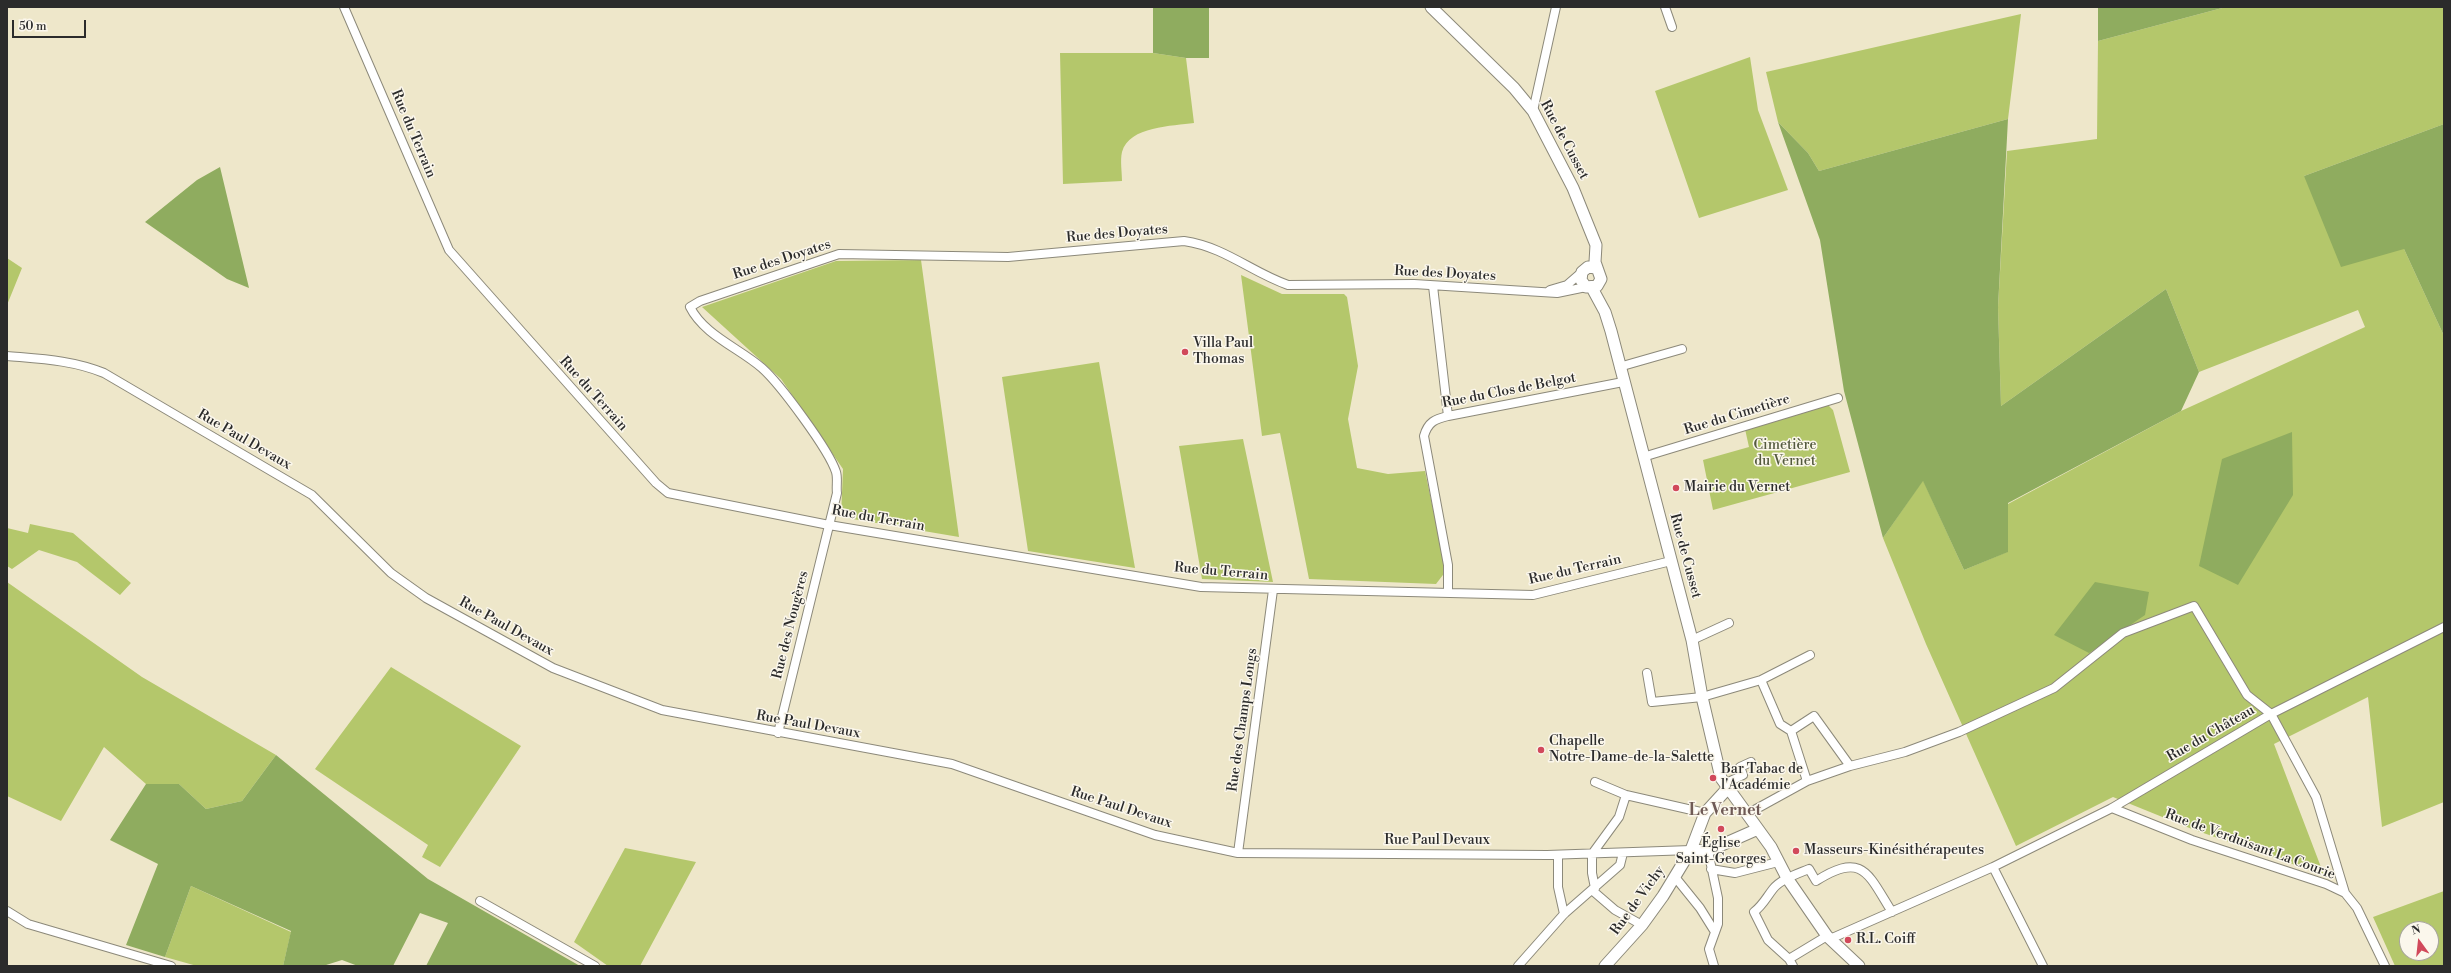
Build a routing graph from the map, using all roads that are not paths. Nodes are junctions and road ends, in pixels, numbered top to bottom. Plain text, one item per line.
1 (344, 7) edge
2 (1431, 7) edge
3 (1556, 7) edge
4 (1665, 7) edge
5 (1672, 26) dead end
6 (1533, 111) junction
7 (1590, 229) junction
8 (1596, 268) junction
9 (1583, 270) junction
10 (1433, 286) junction
11 (1593, 286) junction
12 (1546, 292) junction
13 (690, 307) joint
14 (1682, 348) dead end
15 (7, 356) edge
16 (1619, 367) junction
17 (1623, 382) junction
18 (1838, 398) dead end
19 (1448, 416) junction
20 (1643, 457) junction
21 (829, 524) junction
22 (1671, 561) junction
23 (1273, 590) junction
24 (1448, 592) junction
25 (1729, 623) dead end
26 (2444, 627) edge
27 (1692, 640) junction
28 (1810, 655) dead end
29 (1647, 673) dead end
30 (1761, 680) junction
31 (1702, 697) junction
32 (2271, 714) junction
33 (1791, 731) junction
34 (778, 732) junction
35 (1751, 762) dead end
36 (1850, 766) junction
37 (1807, 781) junction
38 (1595, 782) dead end
39 (1726, 787) junction
40 (1626, 795) junction
41 (2112, 808) junction
42 (1705, 813) junction
43 (1747, 814) junction
44 (1758, 829) junction
45 (1691, 850) junction
46 (1708, 851) junction
47 (1238, 853) junction
48 (1623, 853) junction
49 (1592, 854) junction
50 (1558, 855) junction
51 (1778, 862) junction
52 (1993, 867) junction
53 (1711, 869) junction
54 (1675, 877) junction
55 (1787, 878) junction
56 (1594, 889) junction
57 (2345, 894) junction
58 (480, 901) dead end
59 (7, 911) edge
60 (1892, 912) junction
61 (1564, 914) junction
62 (1642, 925) junction
63 (1715, 932) junction
64 (1828, 938) junction
65 (1791, 962) edge
66 (171, 966) edge
67 (595, 966) edge
68 (1518, 966) edge
69 (1605, 966) edge
70 (1714, 966) edge
71 (1859, 966) edge
72 (2043, 966) edge
73 (2385, 966) edge

1 - 21 street, Rue du Terrain
2 - 6 street, Rue de Cusset
3 - 6 street
4 - 5 street
6 - 7 street, Rue de Cusset
7 - 8 street, Rue de Cusset
7 - 9 street, Rue de Cusset
8 - 9 street
8 - 11 street, Rue de Cusset
9 - 11 street
9 - 12 street, Rue des Doyates
10 - 12 street, Rue des Doyates
10 - 13 street, Rue des Doyates
10 - 19 street
11 - 12 street, Rue des Doyates
11 - 16 street, Rue de Cusset
13 - 21 street, Rue des Nougères
14 - 16 street
15 - 34 street, Rue Paul Devaux
16 - 17 street, Rue de Cusset
17 - 19 street, Rue du Clos de Belgot
17 - 20 street, Rue de Cusset
18 - 20 street, Rue du Cimetière
19 - 24 street, Rue du Clos de Belgot
20 - 22 street, Rue de Cusset
21 - 23 street, Rue du Terrain
21 - 34 street, Rue des Nougères
22 - 24 street, Rue du Terrain
22 - 27 street, Rue de Cusset
23 - 24 street, Rue du Terrain
23 - 47 street, Rue des Champs Longs
25 - 27 street
26 - 32 street, Rue du Château
27 - 31 street, Rue de Cusset
28 - 30 street
29 - 31 street
30 - 31 street
30 - 33 street
31 - 39 street, Rue de Cusset
32 - 36 street
32 - 41 street, Rue du Château
32 - 57 street
33 - 36 street
33 - 37 street
34 - 47 street, Rue Paul Devaux
35 - 39 street
36 - 37 street
37 - 43 street
38 - 40 street
39 - 42 street
39 - 43 street
40 - 42 street
40 - 49 street
41 - 52 street, Rue du Château
41 - 57 street, Rue de Verduisant La Courie
42 - 45 street, Rue de Vichy
43 - 44 street
44 - 46 street
44 - 51 street
45 - 46 street
45 - 48 street, Rue Paul Devaux
45 - 54 street, Rue de Vichy
46 - 53 street
47 - 50 street, Rue Paul Devaux
48 - 49 street, Rue Paul Devaux
48 - 56 street
49 - 50 street, Rue Paul Devaux
49 - 56 street
50 - 61 street
51 - 53 street
51 - 55 street
52 - 60 street, Rue du Château
52 - 72 street
53 - 63 street
54 - 62 street, Rue de Vichy
54 - 63 street
55 - 60 street
55 - 64 street
55 - 65 street
56 - 61 street
56 - 62 street
57 - 73 street, Rue de Verduisant La Courie
58 - 67 street
59 - 66 street
60 - 64 street, Rue du Château
61 - 68 street
62 - 69 street, Rue de Vichy
63 - 70 street
64 - 65 street, Rue du Château
64 - 71 street

